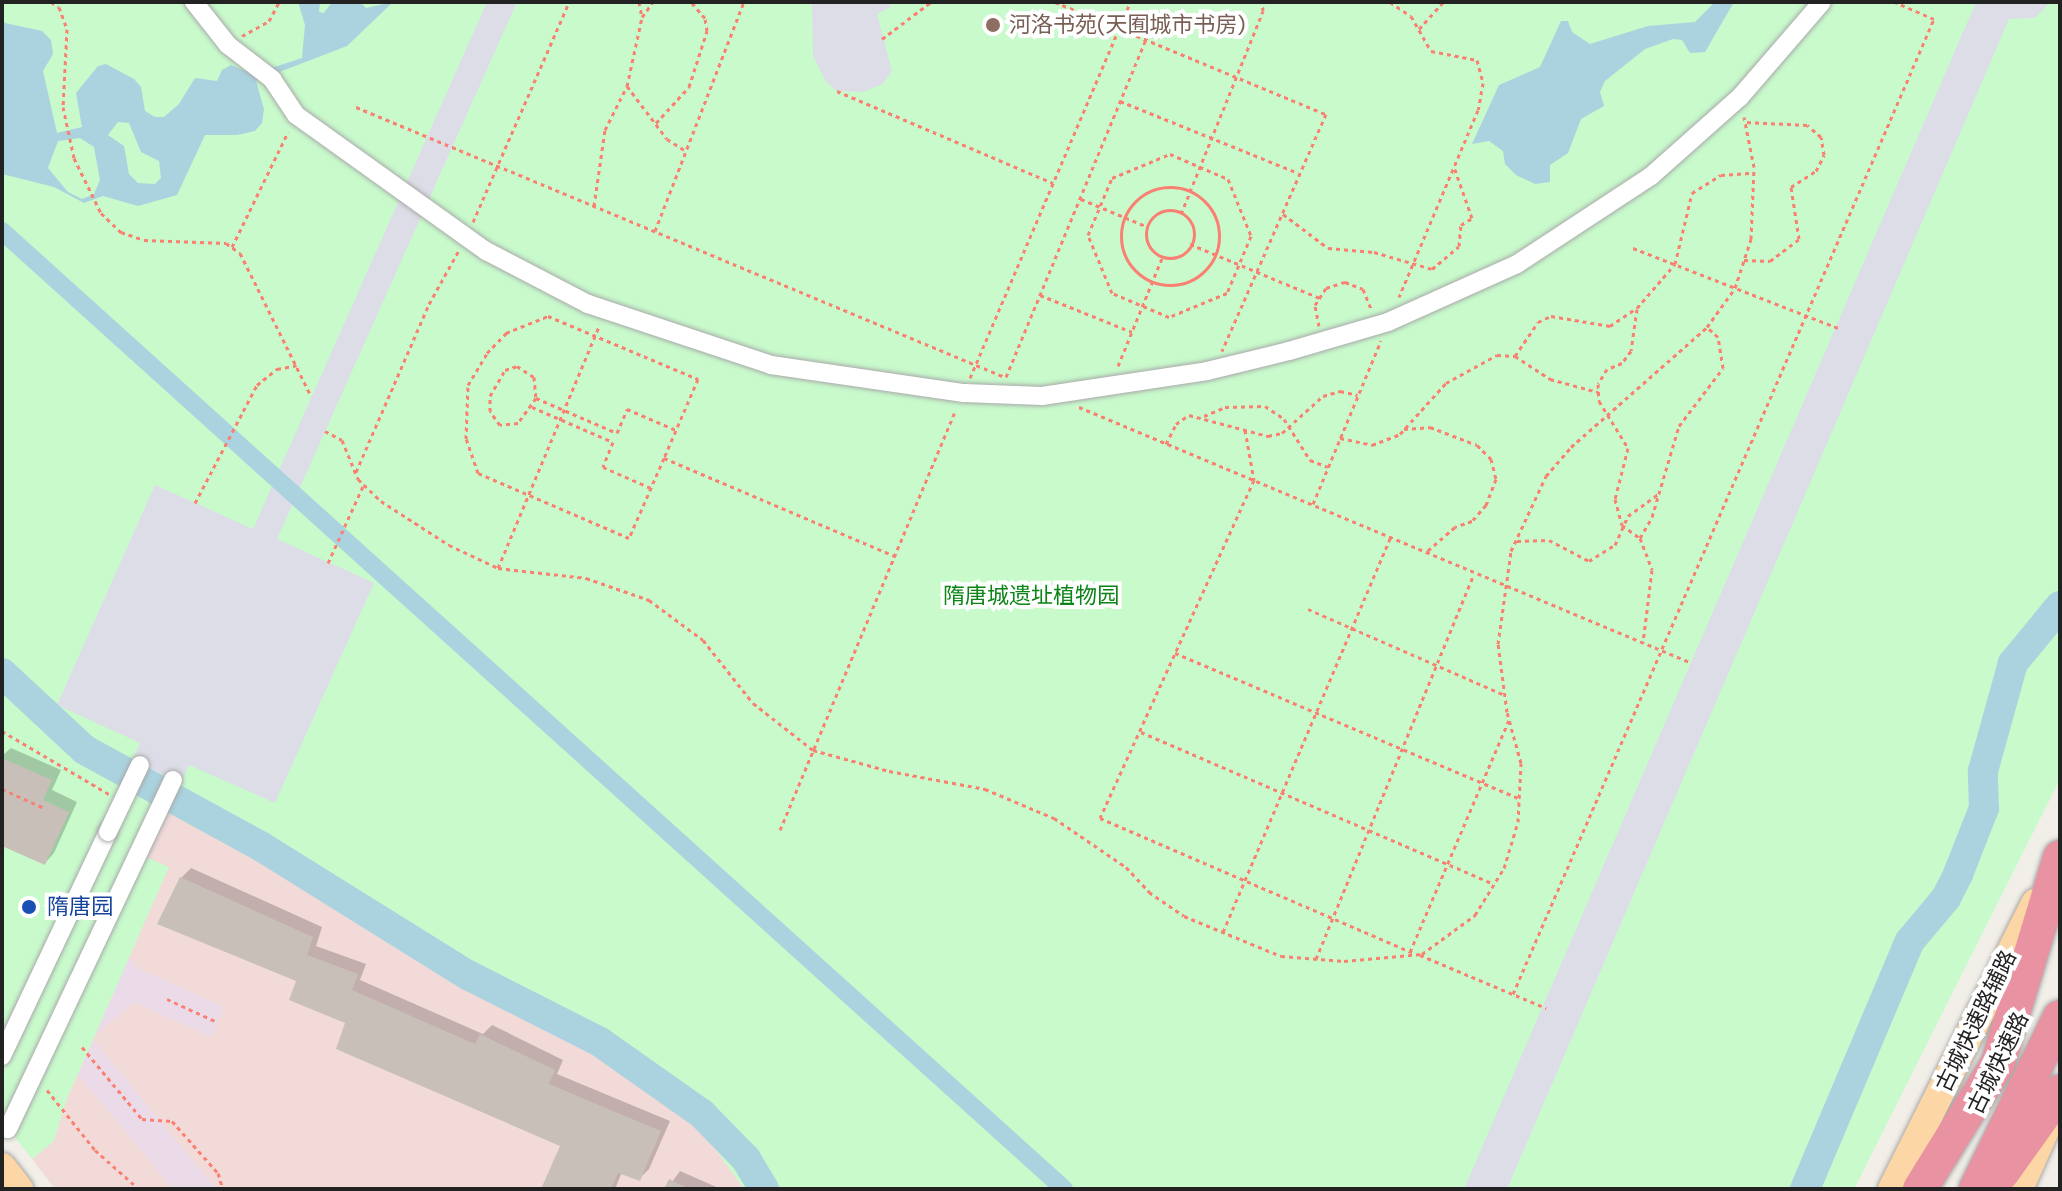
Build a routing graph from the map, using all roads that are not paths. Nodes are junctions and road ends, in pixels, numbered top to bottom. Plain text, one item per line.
1 (194, 2) edge
2 (1822, 2) edge
3 (140, 765) dead end
4 (173, 780) dead end
5 (2060, 855) edge
6 (2060, 937) edge
7 (2060, 1017) edge
8 (2, 1056) edge
9 (1998, 1063) junction
10 (2060, 1095) edge
11 (8, 1129) dead end
12 (2, 1167) edge
13 (19, 1189) edge
14 (1892, 1189) edge
15 (1920, 1189) edge
16 (1937, 1189) edge
17 (1976, 1189) edge
18 (1990, 1189) edge
19 (2019, 1189) edge

1 - 2 street
3 - 8 street, bridge
4 - 11 street
5 - 9 highway
5 - 14 main road, 古城快速路辅路
6 - 9 highway, 古城快速路
7 - 17 highway, 古城快速路
9 - 15 highway
9 - 16 highway, 古城快速路
10 - 18 highway
10 - 19 main road
12 - 13 main road

